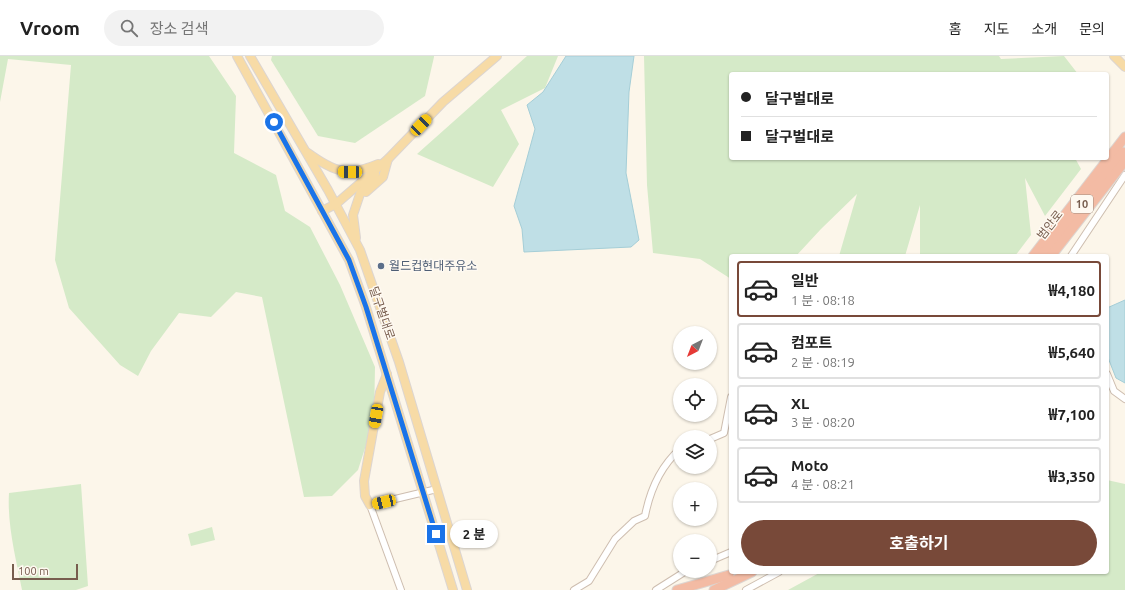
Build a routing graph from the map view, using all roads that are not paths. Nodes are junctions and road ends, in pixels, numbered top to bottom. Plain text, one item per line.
1 (237, 56) edge
2 (250, 56) edge
3 (497, 56) edge
4 (1114, 56) edge
5 (1125, 67) edge
6 (1125, 137) edge
7 (305, 150) junction
8 (1123, 151) edge
9 (386, 160) junction
10 (1125, 170) edge
11 (1125, 175) edge
12 (336, 204) junction
13 (322, 211) junction
14 (357, 244) junction
15 (1035, 254) edge
16 (1043, 254) edge
17 (1051, 254) edge
18 (1060, 254) edge
19 (1072, 254) edge
20 (386, 374) junction
21 (1109, 379) edge
22 (1125, 399) edge
23 (729, 407) edge
24 (717, 436) edge
25 (673, 457) edge
26 (437, 489) junction
27 (423, 493) junction
28 (370, 505) junction
29 (729, 553) edge
30 (717, 558) edge
31 (775, 574) edge
32 (733, 576) edge
33 (675, 578) edge
34 (402, 590) edge
35 (452, 590) edge
36 (467, 590) edge
37 (574, 590) edge
38 (656, 590) edge
39 (677, 590) edge
40 (696, 590) edge
41 (714, 590) edge
42 (721, 590) edge
43 (746, 590) edge

1 - 13 main road, 달구벌대로
2 - 7 main road, 달구벌대로
3 - 9 main road
4 - 5 main road
6 - 8 highway
7 - 9 main road
7 - 12 main road, 달구벌대로
8 - 15 highway
8 - 16 highway, 범안로 / 10
8 - 17 highway, 범안로 / 10
9 - 12 main road
9 - 14 main road
10 - 18 highway
11 - 19 street
12 - 13 main road
12 - 14 main road, 달구벌대로
13 - 20 main road, 달구벌대로
14 - 26 main road, 달구벌대로
20 - 27 main road, 달구벌대로
20 - 28 main road
21 - 22 street
23 - 24 street
25 - 37 street
26 - 27 street
26 - 36 main road, 달구벌대로
27 - 28 street
27 - 35 main road, 달구벌대로
28 - 34 street
29 - 30 street
31 - 43 street
32 - 39 highway
32 - 40 highway
32 - 41 highway
32 - 42 highway
33 - 38 street

